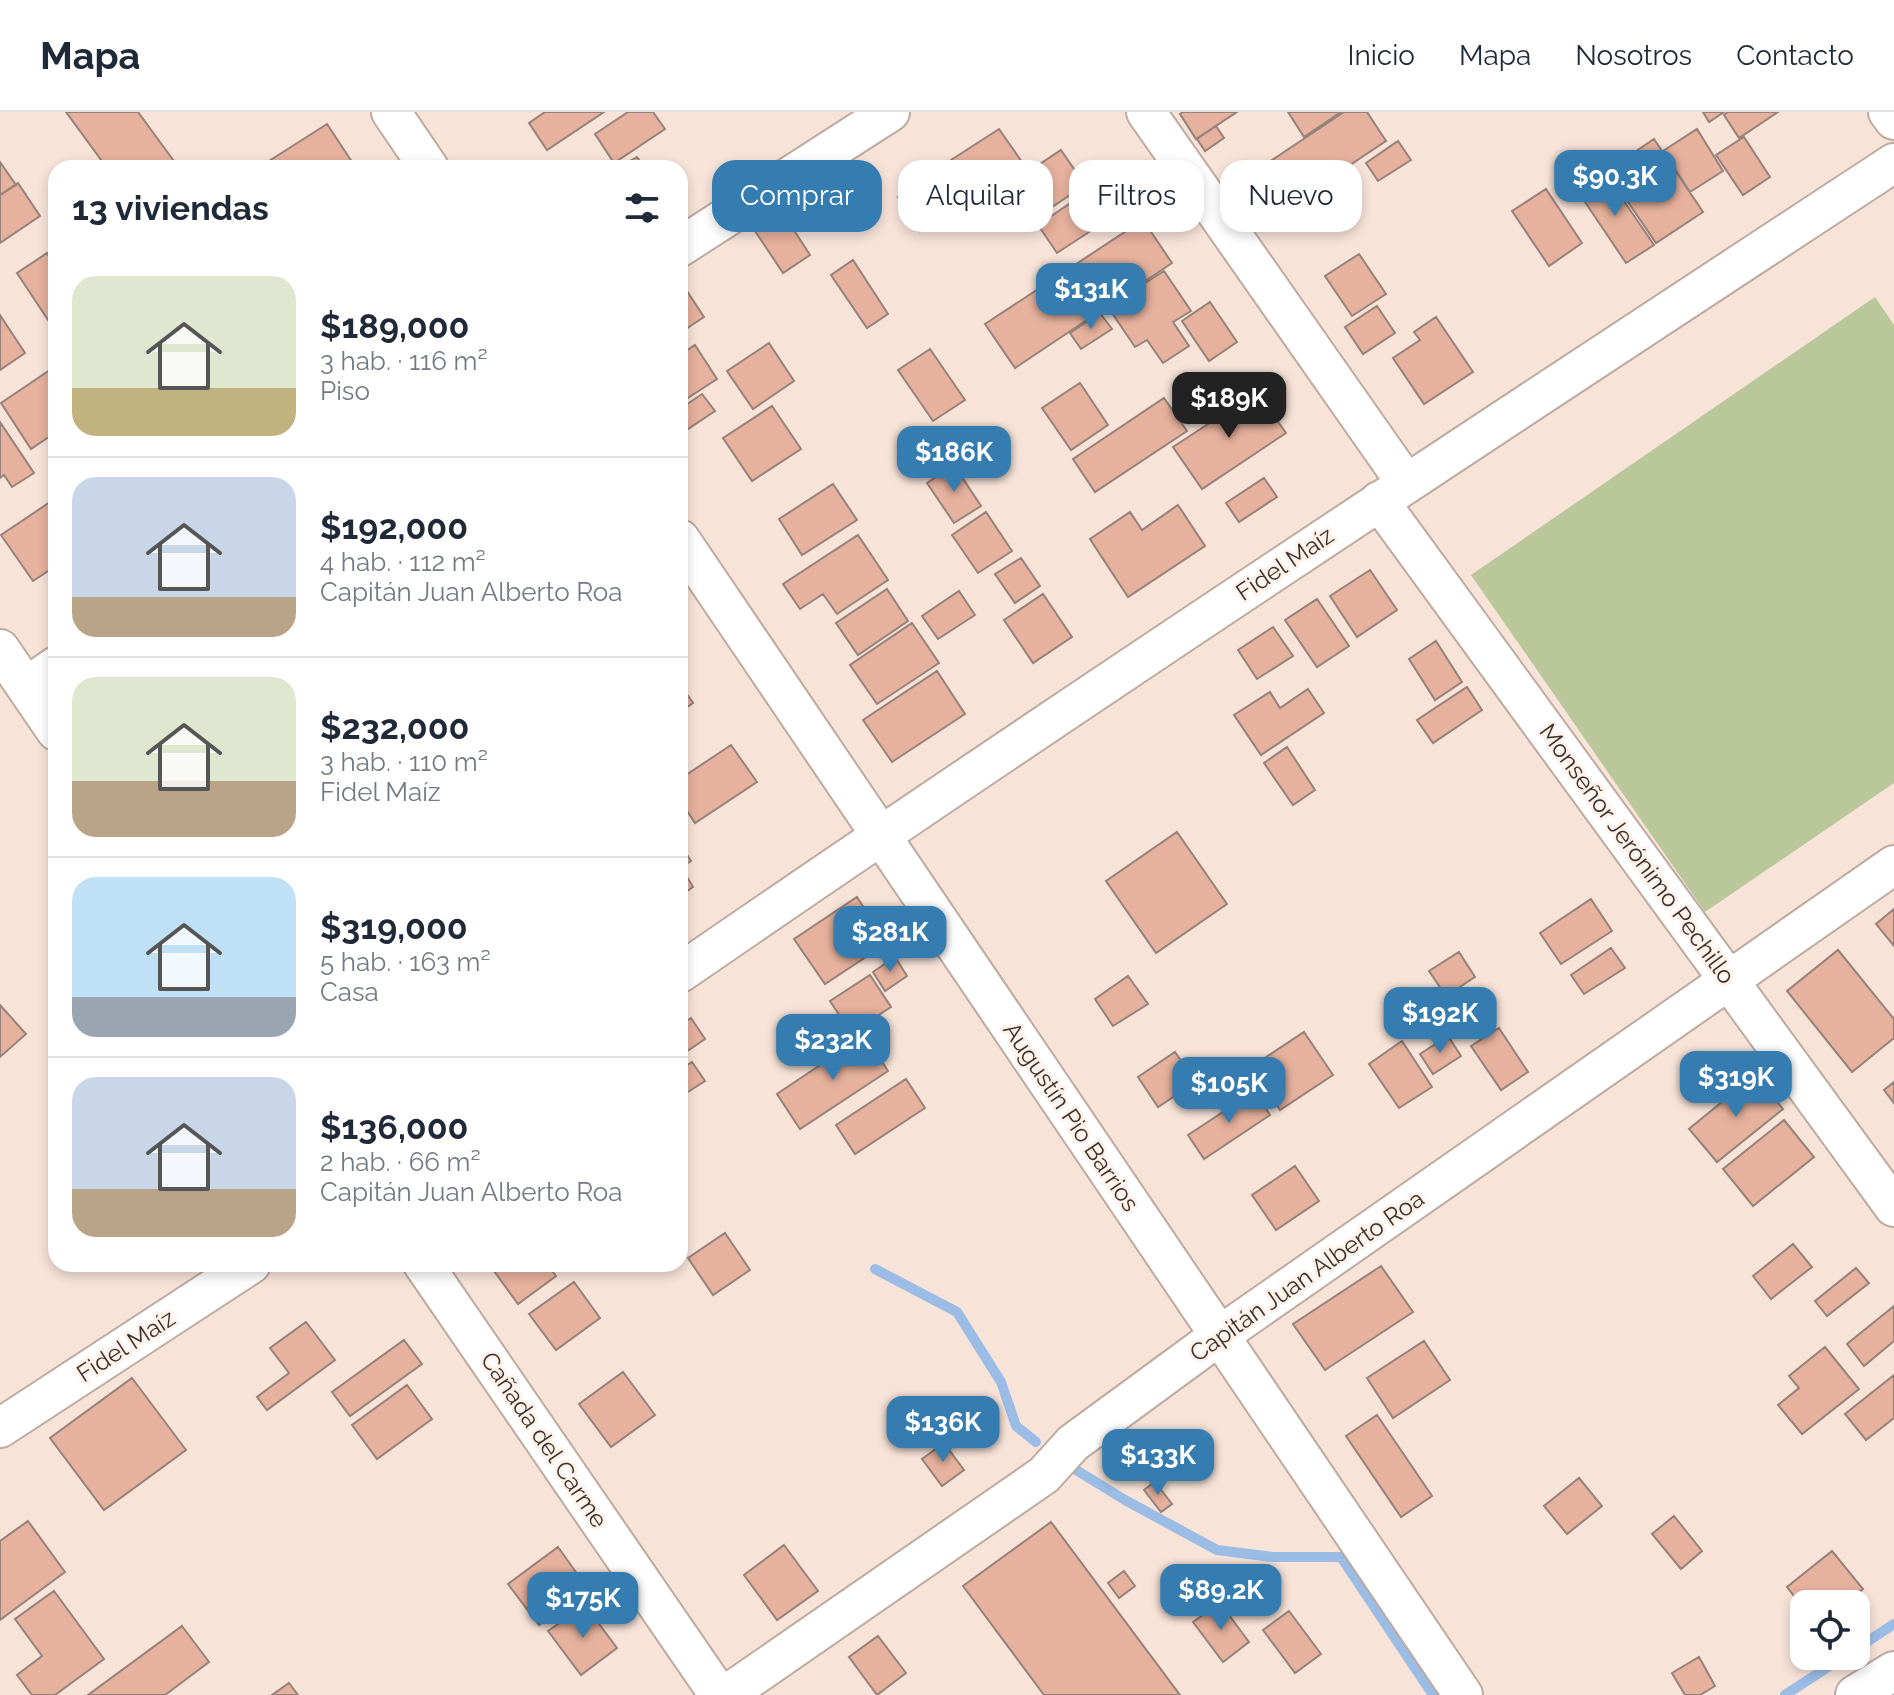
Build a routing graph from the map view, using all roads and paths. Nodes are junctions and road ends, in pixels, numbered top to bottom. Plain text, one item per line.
1 (391, 112) edge
2 (890, 112) edge
3 (1146, 112) edge
4 (1888, 112) edge
5 (1894, 120) edge
6 (424, 160) edge
7 (1894, 163) edge
8 (688, 242) edge
9 (1392, 492) junction
10 (688, 551) edge
11 (0, 649) edge
12 (41, 676) edge
13 (48, 702) edge
14 (880, 835) junction
15 (1894, 865) edge
16 (688, 967) edge
17 (1729, 980) junction
18 (1894, 1207) edge
19 (239, 1272) edge
20 (428, 1272) edge
21 (1219, 1336) junction
22 (0, 1428) edge
23 (1894, 1671) edge
24 (719, 1695) edge
25 (726, 1695) edge
26 (1463, 1695) edge
27 (1855, 1695) edge

1 - 6 street
2 - 8 street
3 - 9 street, Monseñor Jerónimo Pechillo
4 - 5 street
7 - 9 street, Fidel Maíz
9 - 14 street, Fidel Maíz
9 - 17 street, Monseñor Jerónimo Pechillo
10 - 14 street, Augustín Pio Barrios
11 - 12 street
12 - 13 street
14 - 16 street, Fidel Maíz
14 - 21 street, Augustín Pio Barrios
15 - 17 street, Capitán Juan Alberto Roa
17 - 18 street, Monseñor Jerónimo Pechillo
17 - 21 street, Capitán Juan Alberto Roa
19 - 22 street, Fidel Maíz
20 - 24 street, Cañada del Carme
21 - 25 street, Capitán Juan Alberto Roa
21 - 26 street, Augustín Pio Barrios
23 - 27 street

